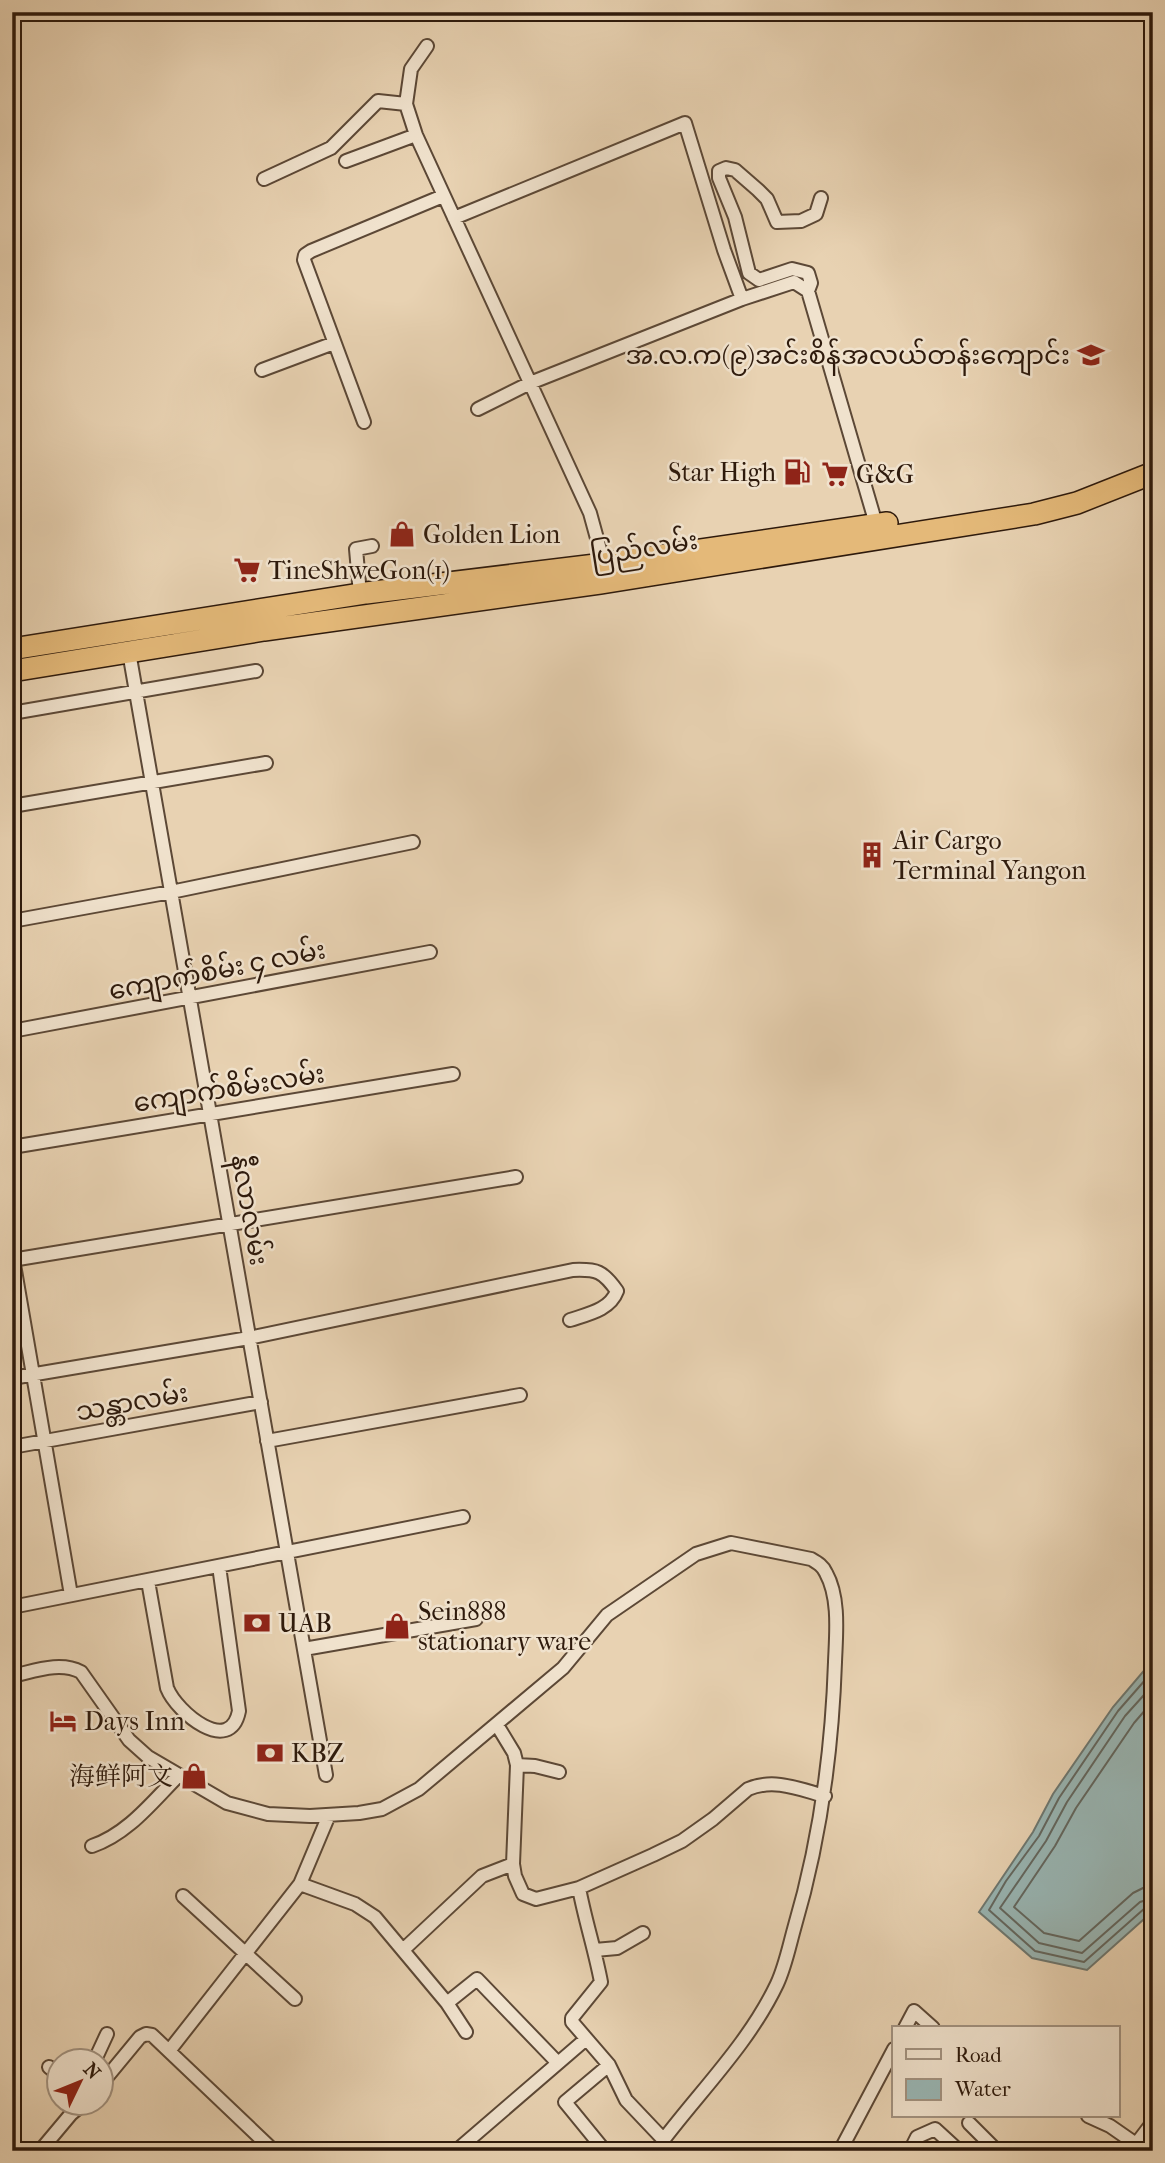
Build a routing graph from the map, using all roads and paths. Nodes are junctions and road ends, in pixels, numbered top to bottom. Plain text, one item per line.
1 (426, 46) dead end
2 (406, 104) junction
3 (416, 135) junction
4 (346, 161) dead end
5 (264, 179) dead end
6 (443, 196) junction
7 (821, 198) dead end
8 (454, 218) junction
9 (808, 291) junction
10 (742, 299) junction
11 (334, 343) junction
12 (262, 370) dead end
13 (530, 383) junction
14 (478, 409) dead end
15 (364, 422) dead end
16 (1153, 460) edge
17 (1153, 473) edge
18 (876, 524) junction
19 (372, 546) dead end
20 (604, 564) junction
21 (360, 594) junction
22 (12, 649) edge
23 (129, 652) junction
24 (12, 671) edge
25 (256, 671) dead end
26 (136, 691) junction
27 (12, 713) edge
28 (266, 763) dead end
29 (152, 782) junction
30 (12, 806) edge
31 (413, 842) dead end
32 (171, 892) junction
33 (12, 921) edge
34 (430, 952) dead end
35 (190, 999) junction
36 (12, 1031) edge
37 (453, 1074) dead end
38 (210, 1113) junction
39 (12, 1147) edge
40 (516, 1177) dead end
41 (229, 1223) junction
42 (13, 1258) edge
43 (570, 1320) dead end
44 (249, 1338) junction
45 (33, 1375) junction
46 (12, 1378) edge
47 (520, 1395) dead end
48 (261, 1402) junction
49 (267, 1441) junction
50 (44, 1442) junction
51 (12, 1447) edge
52 (463, 1517) dead end
53 (287, 1553) junction
54 (219, 1566) junction
55 (148, 1580) junction
56 (71, 1595) junction
57 (12, 1607) edge
58 (476, 1619) dead end
59 (304, 1650) junction
60 (12, 1676) edge
61 (497, 1725) junction
62 (517, 1765) junction
63 (559, 1772) dead end
64 (179, 1775) junction
65 (326, 1775) dead end
66 (824, 1796) junction
67 (329, 1815) junction
68 (92, 1846) dead end
69 (513, 1864) junction
70 (300, 1885) junction
71 (579, 1888) junction
72 (183, 1896) dead end
73 (643, 1933) dead end
74 (403, 1950) junction
75 (595, 1950) junction
76 (245, 1953) junction
77 (295, 1999) dead end
78 (447, 2003) junction
79 (906, 2026) edge
80 (931, 2026) edge
81 (466, 2032) dead end
82 (107, 2034) dead end
83 (586, 2039) junction
84 (100, 2048) edge
85 (169, 2051) junction
86 (892, 2053) edge
87 (557, 2062) junction
88 (116, 2066) edge
89 (610, 2066) junction
90 (68, 2118) edge
91 (1092, 2118) edge
92 (1153, 2122) edge
93 (969, 2123) dead end
94 (663, 2139) junction
95 (1141, 2148) edge
96 (45, 2149) edge
97 (274, 2151) edge
98 (456, 2151) edge
99 (605, 2151) edge
100 (655, 2151) edge
101 (840, 2151) edge
102 (910, 2151) edge
103 (959, 2151) edge
104 (997, 2151) edge

1 - 2 street
2 - 3 street
2 - 5 street
3 - 4 street
3 - 6 street
6 - 8 street
6 - 11 street
7 - 9 street
8 - 10 street
8 - 13 street
9 - 10 street
9 - 18 street
10 - 13 street
11 - 12 street
11 - 15 street
13 - 14 street
13 - 20 street
16 - 18 highway, ပြည်လမ်း
17 - 23 highway, ပြည်လမ်း
18 - 20 highway, ပြည်လမ်း
19 - 21 street
20 - 21 highway, ပြည်လမ်း
21 - 22 highway, ပြည်လမ်း
23 - 24 highway, ပြည်လမ်း
23 - 26 street, နီလာလမ်း
25 - 26 street
26 - 27 street
26 - 29 street, နီလာလမ်း
28 - 29 street
29 - 30 street
29 - 32 street, နီလာလမ်း
31 - 32 street
32 - 33 street
32 - 35 street, နီလာလမ်း
34 - 35 street, ကျောက်စိမ်း ၄ လမ်း
35 - 36 street, ကျောက်စိမ်း ၄ လမ်း
35 - 38 street, နီလာလမ်း
37 - 38 street, ကျောက်စိမ်းလမ်း
38 - 39 street, ကျောက်စိမ်းလမ်း
38 - 41 street, နီလာလမ်း
40 - 41 street
41 - 42 street
41 - 44 street, နီလာလမ်း
42 - 45 street
43 - 44 street
44 - 45 street
44 - 48 street, နီလာလမ်း
45 - 46 street
45 - 50 street
47 - 49 street
48 - 49 street, နီလာလမ်း
48 - 50 street, သန္တာလမ်း
49 - 53 street, နီလာလမ်း
50 - 51 street, သန္တာလမ်း
50 - 56 street
52 - 53 street
53 - 54 street
53 - 59 street, နီလာလမ်း
54 - 55 street
54 - 55 street
55 - 56 street
56 - 57 street
58 - 59 street
59 - 65 street, နီလာလမ်း
60 - 64 street
61 - 62 street
61 - 66 street
61 - 67 street
62 - 63 street
62 - 69 street
64 - 67 street
64 - 68 street
66 - 71 street
66 - 94 street
67 - 70 street
69 - 71 street
69 - 74 street
70 - 74 street
70 - 76 street
71 - 75 street
72 - 76 street
73 - 75 street
74 - 78 street
75 - 83 street
76 - 77 street
76 - 85 street
78 - 81 street
78 - 87 street
79 - 80 street
82 - 84 street
83 - 87 street
83 - 89 street
85 - 88 street
85 - 97 street
86 - 101 street
87 - 98 street
89 - 94 street
89 - 99 street
90 - 96 street
91 - 95 street
92 - 95 street
93 - 104 street
94 - 100 street
102 - 103 street

